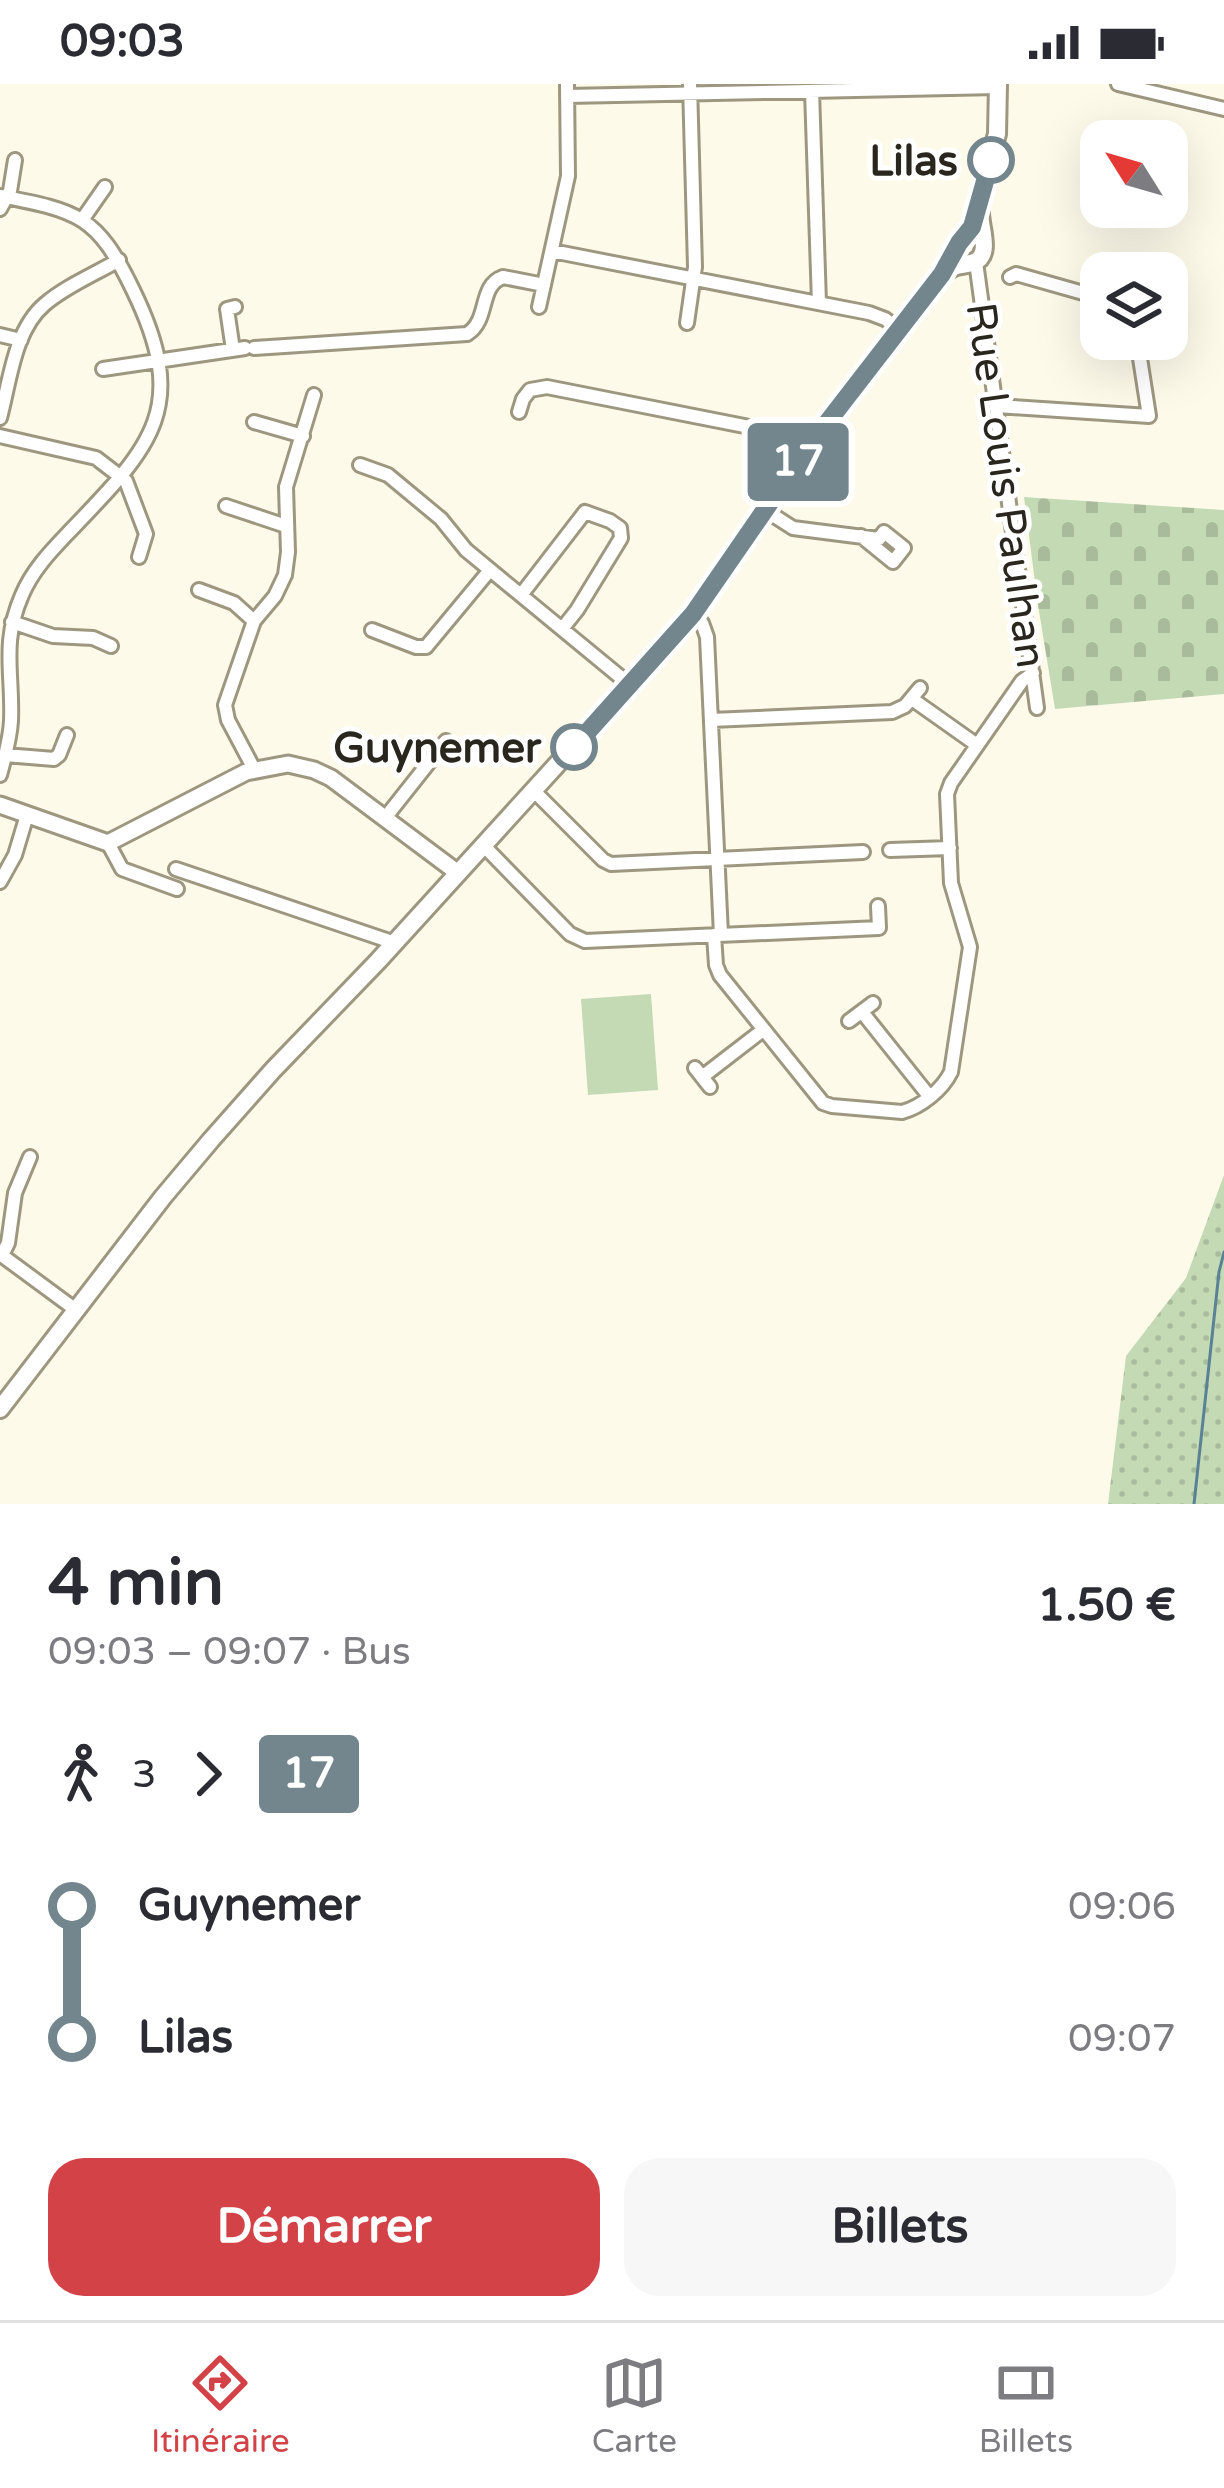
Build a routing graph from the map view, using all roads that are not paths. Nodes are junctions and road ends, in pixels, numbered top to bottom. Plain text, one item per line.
1 (1118, 84) edge
2 (998, 85) edge
3 (690, 89) edge
4 (567, 90) edge
5 (812, 91) junction
6 (1224, 109) edge
7 (15, 160) dead end
8 (105, 187) dead end
9 (982, 194) junction
10 (3, 201) edge
11 (82, 220) junction
12 (552, 251) junction
13 (966, 252) junction
14 (119, 260) junction
15 (1010, 277) dead end
16 (694, 279) junction
17 (544, 285) junction
18 (1080, 292) edge
19 (819, 303) junction
20 (235, 307) dead end
21 (539, 307) dead end
22 (687, 322) dead end
23 (900, 330) junction
24 (0, 335) edge
25 (21, 340) junction
26 (244, 349) junction
27 (1141, 360) edge
28 (159, 361) junction
29 (104, 369) dead end
30 (314, 395) dead end
31 (997, 406) junction
32 (519, 412) dead end
33 (0, 418) edge
34 (254, 422) dead end
35 (0, 436) edge
36 (303, 436) junction
37 (809, 446) junction
38 (360, 466) dead end
39 (122, 477) junction
40 (226, 506) dead end
41 (765, 510) junction
42 (286, 526) junction
43 (861, 536) dead end
44 (139, 556) dead end
45 (490, 570) junction
46 (199, 590) dead end
47 (520, 595) junction
48 (693, 614) junction
49 (254, 621) junction
50 (12, 622) junction
51 (562, 629) junction
52 (371, 630) dead end
53 (111, 646) dead end
54 (4, 660) edge
55 (1034, 674) junction
56 (630, 685) junction
57 (1037, 709) dead end
58 (711, 721) junction
59 (67, 735) dead end
60 (446, 741) dead end
61 (977, 746) junction
62 (5, 754) junction
63 (254, 769) junction
64 (0, 775) edge
65 (534, 791) junction
66 (0, 806) edge
67 (27, 815) junction
68 (385, 818) junction
69 (108, 843) junction
70 (484, 846) junction
71 (950, 848) junction
72 (890, 850) dead end
73 (862, 852) dead end
74 (718, 860) junction
75 (176, 869) dead end
76 (458, 873) junction
77 (0, 882) edge
78 (177, 890) dead end
79 (878, 906) dead end
80 (718, 935) junction
81 (395, 943) junction
82 (849, 1021) dead end
83 (763, 1030) junction
84 (702, 1078) dead end
85 (929, 1096) junction
86 (30, 1157) dead end
87 (1, 1255) edge
88 (76, 1310) junction
89 (0, 1409) edge

1 - 6 street
2 - 5 street
2 - 9 main road
3 - 4 street
3 - 5 street
3 - 16 street
4 - 12 street
5 - 19 street
7 - 10 street
8 - 11 street
9 - 13 main road
9 - 13 main road
10 - 11 street
11 - 14 street
12 - 16 street
12 - 17 street
13 - 23 main road
13 - 31 street, Rue Louis Paulhan
14 - 25 street
14 - 28 street
15 - 18 street
16 - 19 street
16 - 22 street
17 - 21 street
17 - 26 street
19 - 23 street
20 - 26 street
23 - 37 main road
24 - 25 street
25 - 33 street
26 - 28 street
27 - 31 street
28 - 29 street
28 - 39 street
30 - 36 street
31 - 55 street, Rue Louis Paulhan
32 - 37 street
34 - 36 street
35 - 39 street
36 - 42 street
37 - 41 main road
38 - 45 street
39 - 44 street
39 - 50 street
40 - 42 street
41 - 43 street
41 - 48 main road
42 - 49 street
45 - 47 street
45 - 52 street
46 - 49 street
47 - 51 street
47 - 51 street
48 - 56 main road
48 - 58 street
49 - 63 street
50 - 53 street
50 - 54 street
51 - 56 street
54 - 62 street
55 - 57 street, Rue Louis Paulhan
55 - 61 street
56 - 65 main road
58 - 61 street
58 - 74 street
59 - 62 street
60 - 68 street
61 - 71 street
62 - 64 street
63 - 68 street
63 - 69 street
65 - 70 main road
65 - 74 street
66 - 67 street
67 - 69 street
67 - 77 street
68 - 76 street
69 - 78 street
70 - 76 main road
70 - 80 street
71 - 72 street
71 - 85 street
73 - 74 street
74 - 80 street
75 - 81 street
76 - 81 main road
79 - 80 street
80 - 83 street
81 - 88 main road
82 - 85 street
83 - 84 street
83 - 85 street
86 - 87 street
87 - 88 street
88 - 89 main road

